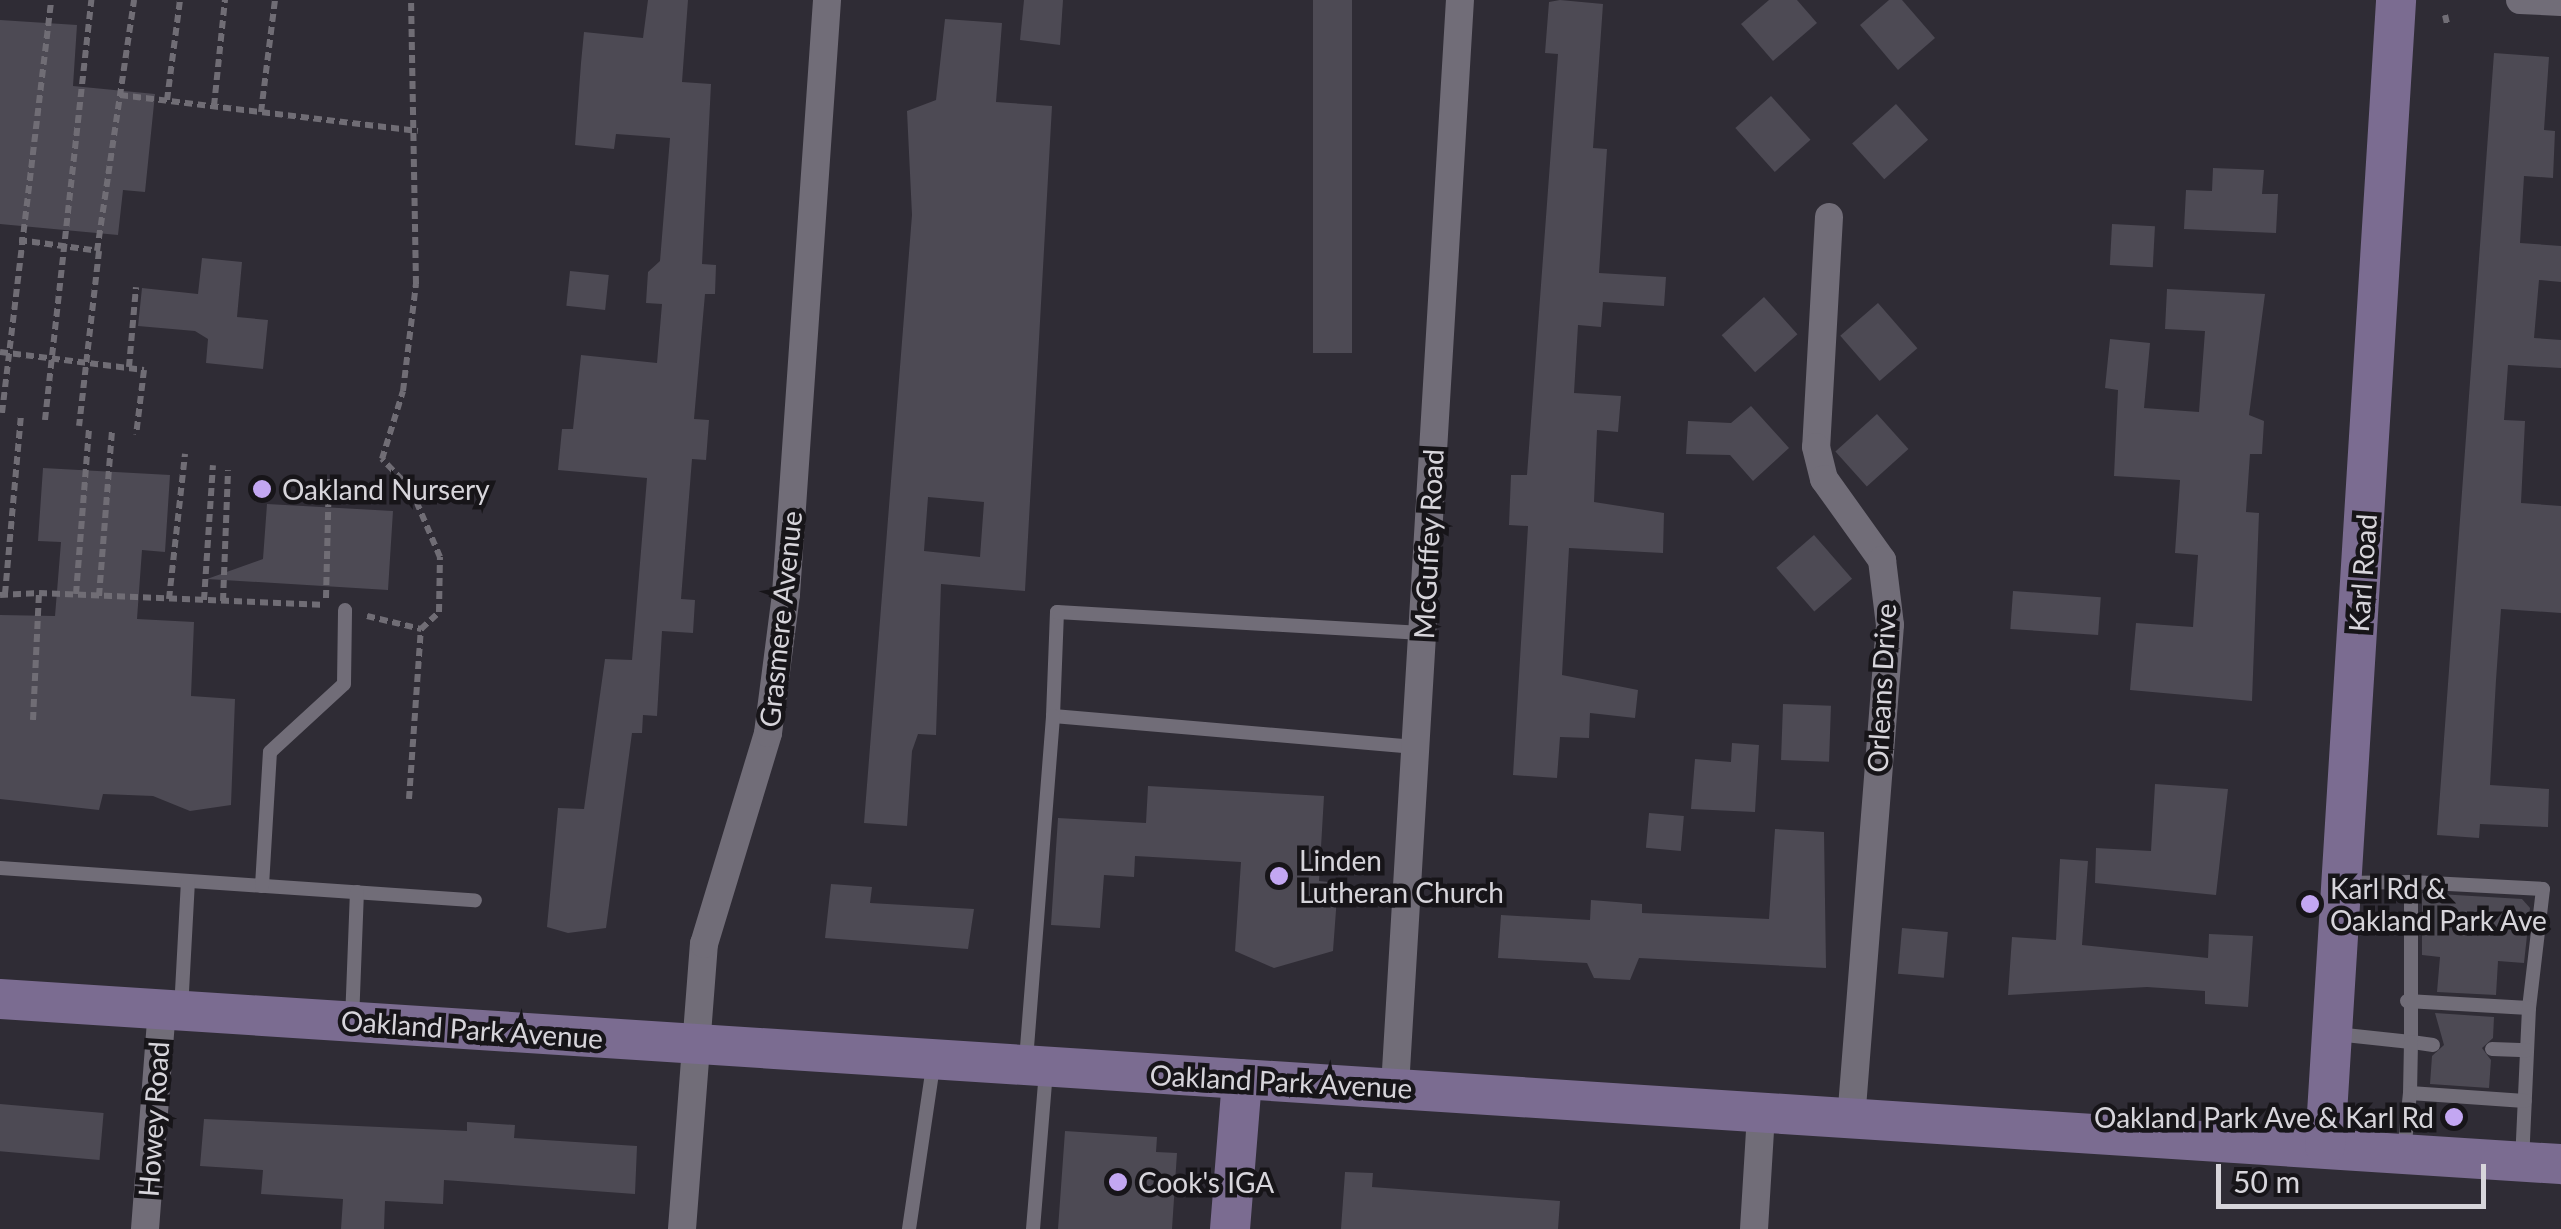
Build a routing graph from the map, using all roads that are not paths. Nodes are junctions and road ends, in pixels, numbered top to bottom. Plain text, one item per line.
1 (827, 0) edge
2 (1460, 0) edge
3 (2396, 0) edge
4 (2520, 0) edge
5 (2561, 2) edge
6 (1829, 216) dead end
7 (345, 610) road end
8 (1422, 633) junction
9 (1052, 716) junction
10 (1416, 746) junction
11 (0, 868) edge
12 (188, 881) junction
13 (2411, 882) junction
14 (2342, 883) junction
15 (262, 886) junction
16 (357, 892) junction
17 (475, 900) dead end
18 (0, 999) edge
19 (2407, 1001) junction
20 (2529, 1008) junction
21 (171, 1010) junction
22 (352, 1021) junction
23 (2332, 1034) junction
24 (2411, 1042) junction
25 (696, 1044) junction
26 (2432, 1045) dead end
27 (2492, 1048) dead end
28 (2527, 1050) junction
29 (934, 1059) junction
30 (1036, 1066) junction
31 (1242, 1079) junction
32 (1395, 1088) junction
33 (2410, 1093) junction
34 (2524, 1100) junction
35 (1761, 1113) junction
36 (1851, 1119) junction
37 (2325, 1146) junction
38 (2404, 1152) junction
39 (2542, 1162) edge
40 (145, 1229) edge
41 (682, 1229) edge
42 (910, 1229) edge
43 (1034, 1229) edge
44 (1230, 1229) edge
45 (1754, 1229) edge

1 - 25 street, Grasmere Avenue
2 - 8 street, McGuffey Road
3 - 14 main road, Karl Road
4 - 5 street
6 - 36 street, Orleans Drive
7 - 15 lane
8 - 9 lane
8 - 10 street, McGuffey Road
9 - 10 lane
9 - 30 lane
10 - 32 street, McGuffey Road
11 - 12 lane
12 - 15 lane
12 - 21 lane
13 - 14 lane
13 - 19 lane
13 - 20 lane
14 - 23 main road, Karl Road
15 - 16 lane
16 - 17 lane
16 - 22 lane
18 - 21 main road, Oakland Park Avenue
19 - 20 lane
19 - 24 lane
20 - 28 lane
21 - 22 main road, Oakland Park Avenue
21 - 40 street, Howey Road
22 - 25 main road, Oakland Park Avenue
23 - 24 lane
23 - 37 main road, Karl Road
24 - 26 lane
24 - 33 lane
25 - 29 main road, Oakland Park Avenue
25 - 41 street, Grasmere Avenue
27 - 28 lane
28 - 34 lane
29 - 30 main road, Oakland Park Avenue
29 - 42 lane
30 - 31 main road, Oakland Park Avenue
30 - 43 lane
31 - 32 main road, Oakland Park Avenue
31 - 44 main road
32 - 35 main road, Oakland Park Avenue
33 - 34 lane
33 - 38 lane
34 - 39 lane
35 - 36 main road, Oakland Park Avenue
35 - 45 street
36 - 37 main road, Oakland Park Avenue
37 - 38 main road, Oakland Park Avenue
38 - 39 main road, Oakland Park Avenue

